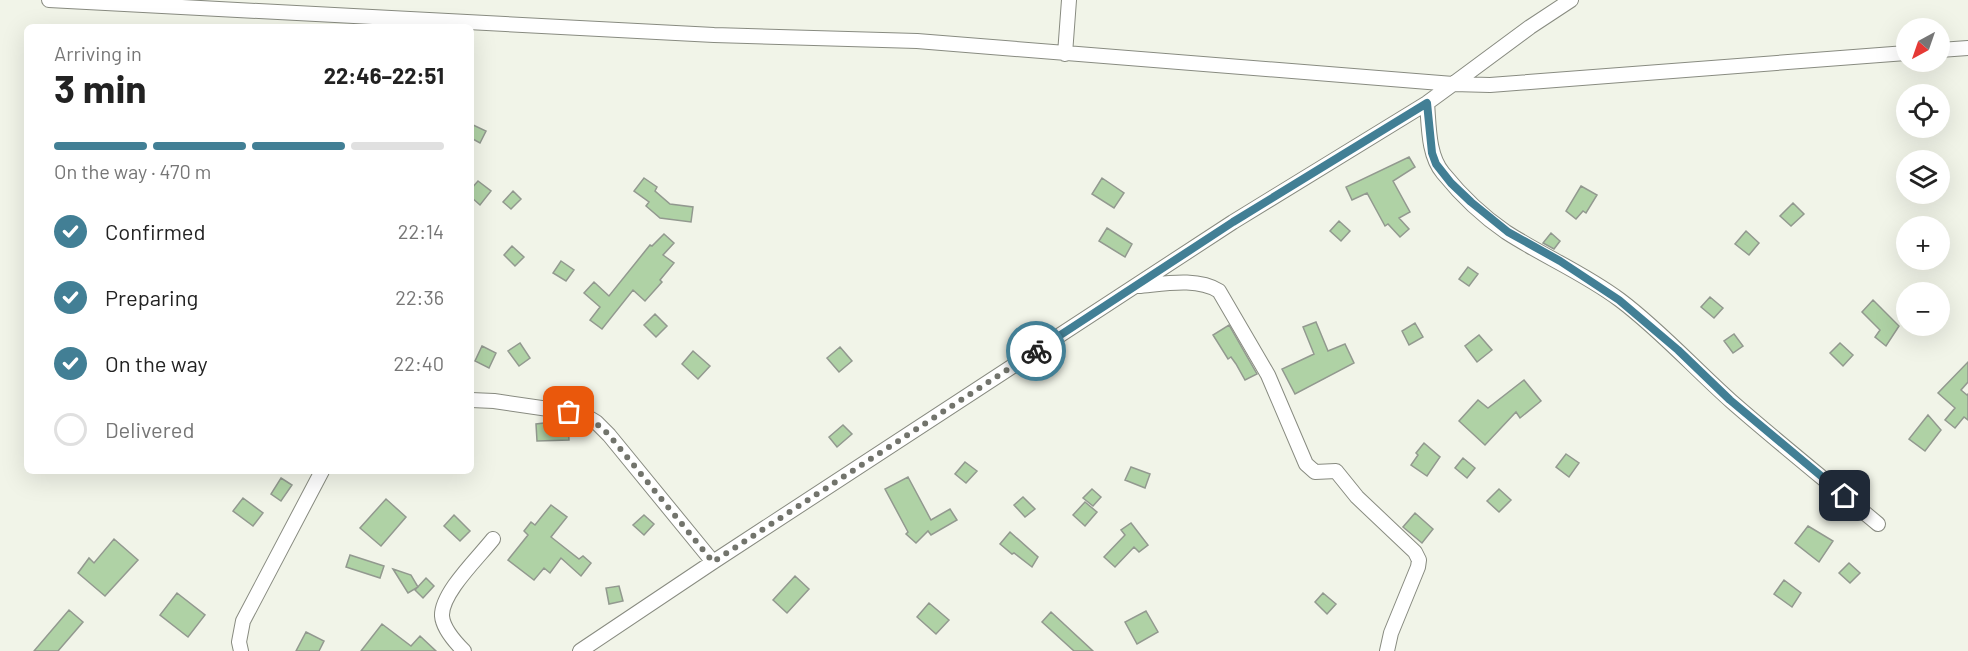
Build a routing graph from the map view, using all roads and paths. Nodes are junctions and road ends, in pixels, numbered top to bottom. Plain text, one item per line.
1 (49, 0) edge
2 (1070, 0) edge
3 (1571, 0) edge
4 (1968, 48) edge
5 (1950, 49) edge
6 (1065, 54) junction
7 (1896, 54) edge
8 (1453, 84) junction
9 (1427, 103) junction
10 (1136, 286) junction
11 (474, 400) edge
12 (320, 474) edge
13 (1878, 524) dead end
14 (493, 539) dead end
15 (713, 562) junction
16 (241, 651) edge
17 (464, 651) edge
18 (580, 651) edge
19 (1387, 651) edge

1 - 6 street
2 - 6 street
3 - 8 street
4 - 5 street
6 - 8 street
7 - 8 street
8 - 9 street
9 - 10 street
9 - 13 street
10 - 15 street
10 - 19 street
11 - 15 street
12 - 16 street
14 - 17 street
15 - 18 street

